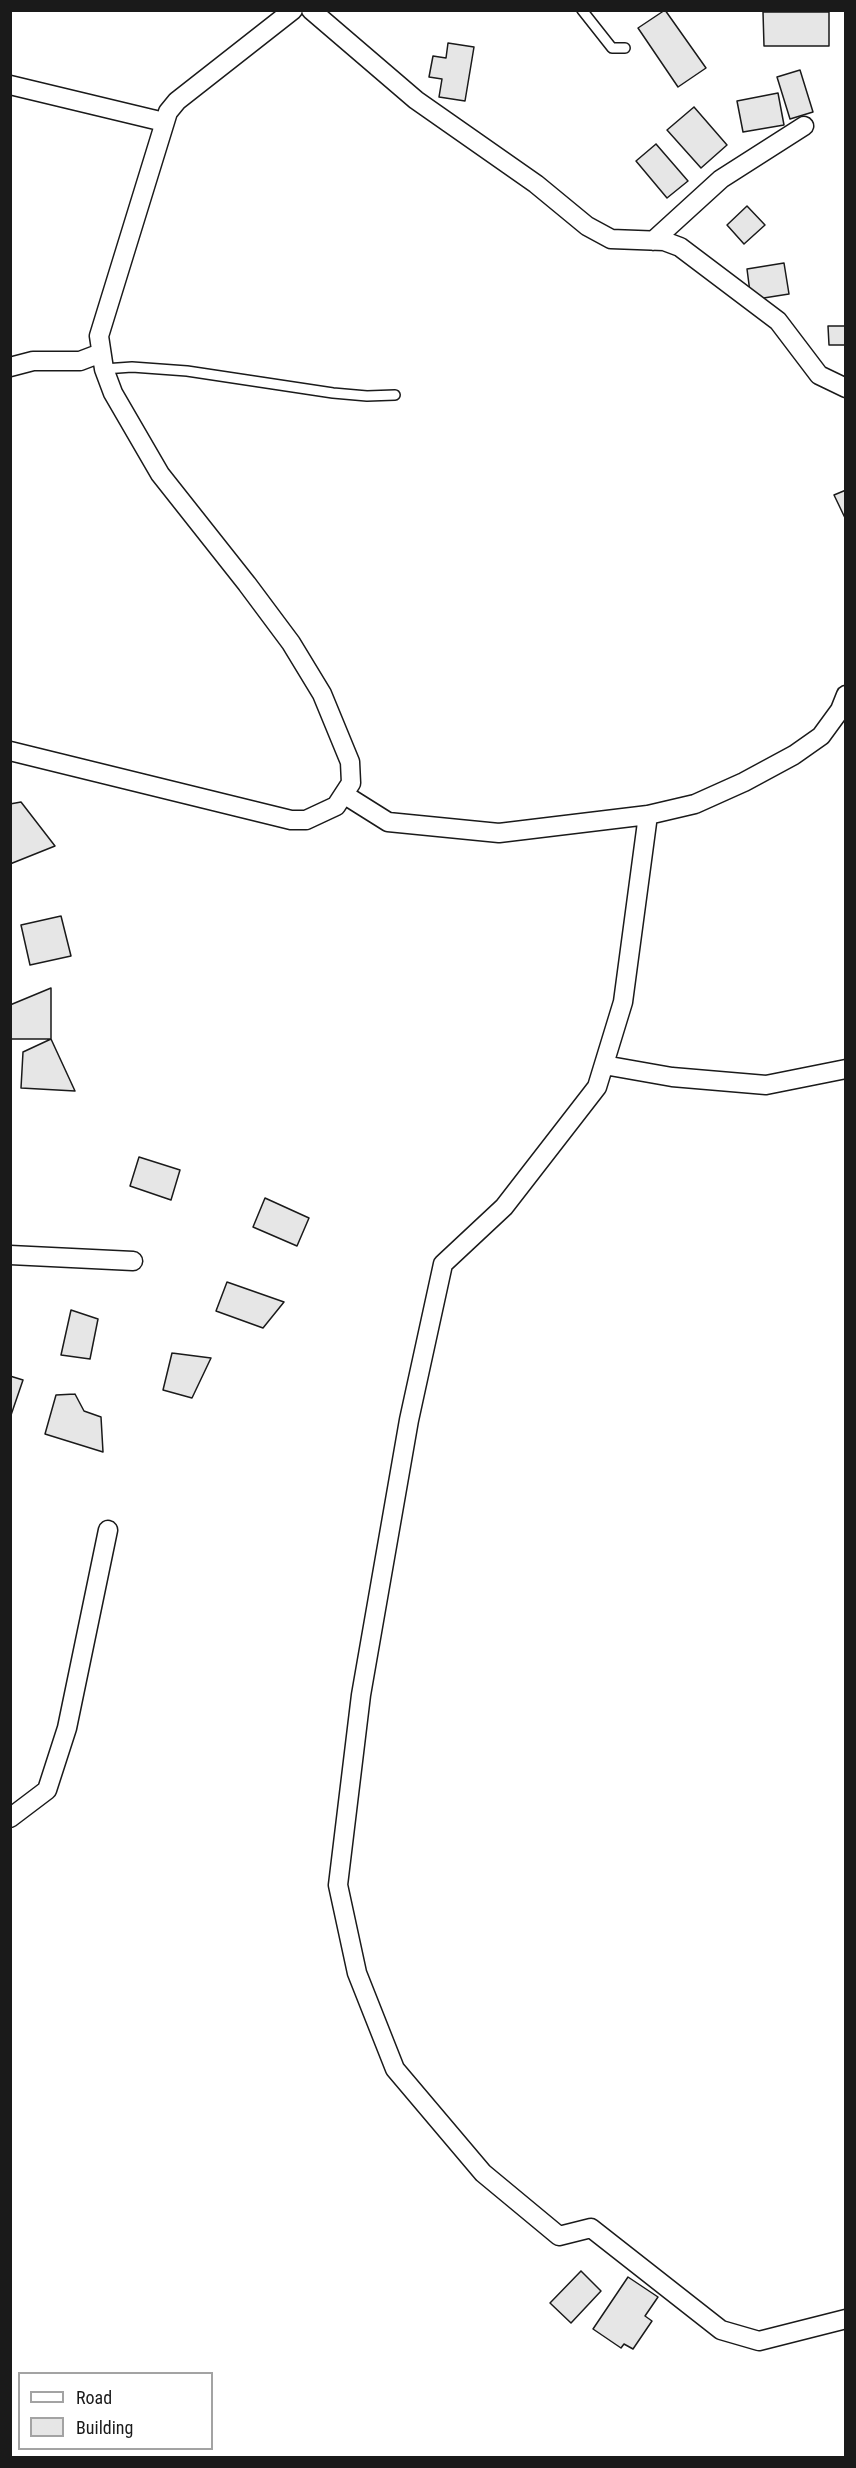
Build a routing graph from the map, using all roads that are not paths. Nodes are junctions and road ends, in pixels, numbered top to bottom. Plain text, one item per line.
1 (293, 10) edge
2 (311, 10) edge
3 (582, 10) edge
4 (625, 48) dead end
5 (10, 85) edge
6 (164, 122) junction
7 (804, 126) dead end
8 (652, 241) junction
9 (10, 349) edge
10 (33, 361) junction
11 (103, 361) junction
12 (10, 367) edge
13 (846, 388) edge
14 (395, 395) dead end
15 (846, 695) edge
16 (10, 751) edge
17 (345, 795) junction
18 (648, 815) junction
19 (604, 1065) junction
20 (846, 1069) edge
21 (10, 1255) edge
22 (133, 1261) dead end
23 (108, 1530) dead end
24 (10, 1818) edge
25 (846, 2319) edge

1 - 6 street
2 - 8 street
3 - 4 lane
5 - 6 street
6 - 11 street
7 - 8 street
8 - 13 street
9 - 10 street
10 - 11 street
10 - 12 street
11 - 14 lane
11 - 17 street
15 - 18 street
16 - 17 street
17 - 18 street
18 - 19 street
19 - 20 street
19 - 25 street
21 - 22 street
23 - 24 street

